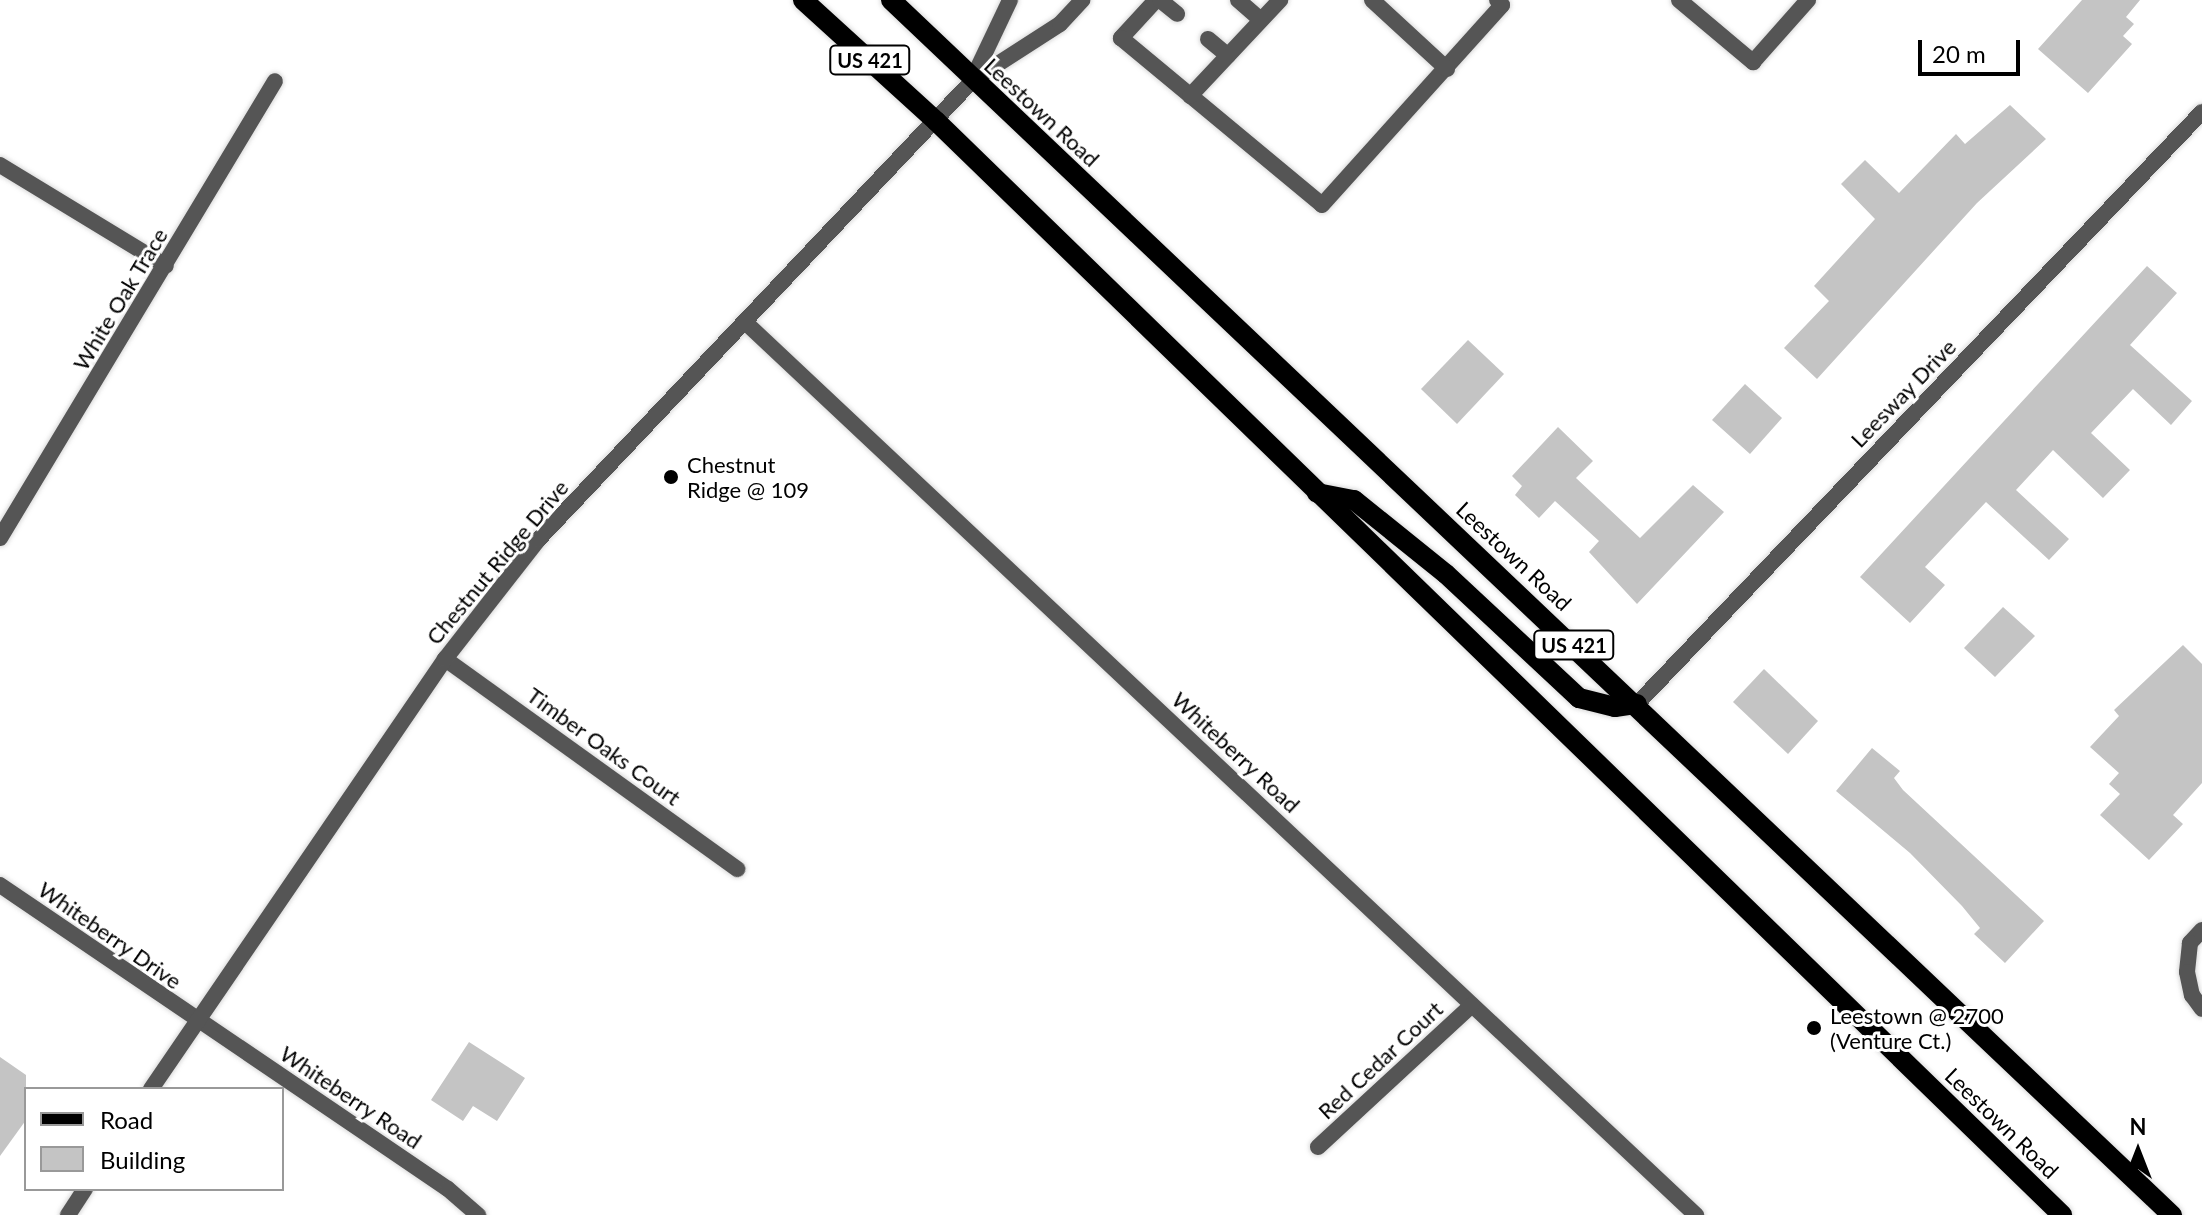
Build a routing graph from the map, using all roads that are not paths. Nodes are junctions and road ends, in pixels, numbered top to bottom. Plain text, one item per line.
1 (803, 0) edge
2 (891, 0) edge
3 (1010, 0) edge
4 (1082, 0) edge
5 (1158, 0) edge
6 (1238, 0) edge
7 (1280, 0) edge
8 (1372, 0) edge
9 (1497, 0) edge
10 (1679, 0) edge
11 (1808, 0) edge
12 (1177, 14) dead end
13 (1261, 20) junction
14 (1208, 39) dead end
15 (1228, 56) junction
16 (1447, 69) junction
17 (973, 80) junction
18 (275, 81) dead end
19 (1190, 96) junction
20 (2202, 112) edge
21 (936, 121) junction
22 (0, 165) edge
23 (166, 266) junction
24 (745, 322) junction
25 (1317, 493) junction
26 (0, 538) edge
27 (445, 659) junction
28 (1637, 704) junction
29 (737, 869) dead end
30 (0, 885) edge
31 (2202, 930) edge
32 (1472, 1005) junction
33 (2202, 1009) edge
34 (196, 1020) junction
35 (152, 1087) edge
36 (1318, 1147) dead end
37 (84, 1191) edge
38 (68, 1215) edge
39 (478, 1215) edge
40 (1696, 1215) edge
41 (2062, 1215) edge
42 (2172, 1215) edge

1 - 21 main road, Leestown Road / US 421
2 - 17 main road, Leestown Road / US 421
3 - 17 street
4 - 17 street
5 - 12 street
5 - 19 street
6 - 13 street
7 - 13 street
8 - 16 street
9 - 16 street
10 - 11 street
13 - 15 street
14 - 15 street
15 - 19 street
16 - 19 street
17 - 21 street, Chestnut Ridge Drive
17 - 28 main road, Leestown Road / US 421
18 - 23 street, White Oak Trace
20 - 28 street, Leesway Drive
21 - 24 street, Chestnut Ridge Drive
21 - 25 main road, Leestown Road / US 421
22 - 23 street
23 - 26 street, White Oak Trace
24 - 27 street, Chestnut Ridge Drive
24 - 32 street, Whiteberry Road
25 - 28 main road
25 - 41 main road, Leestown Road / US 421
27 - 29 street, Timber Oaks Court
27 - 34 street, Chestnut Ridge Drive
28 - 42 main road, Leestown Road / US 421
30 - 34 street, Whiteberry Drive
31 - 33 street
32 - 36 street, Red Cedar Court
32 - 40 street, Whiteberry Road
34 - 35 street, Chestnut Ridge Drive
34 - 39 street, Whiteberry Road
37 - 38 street

